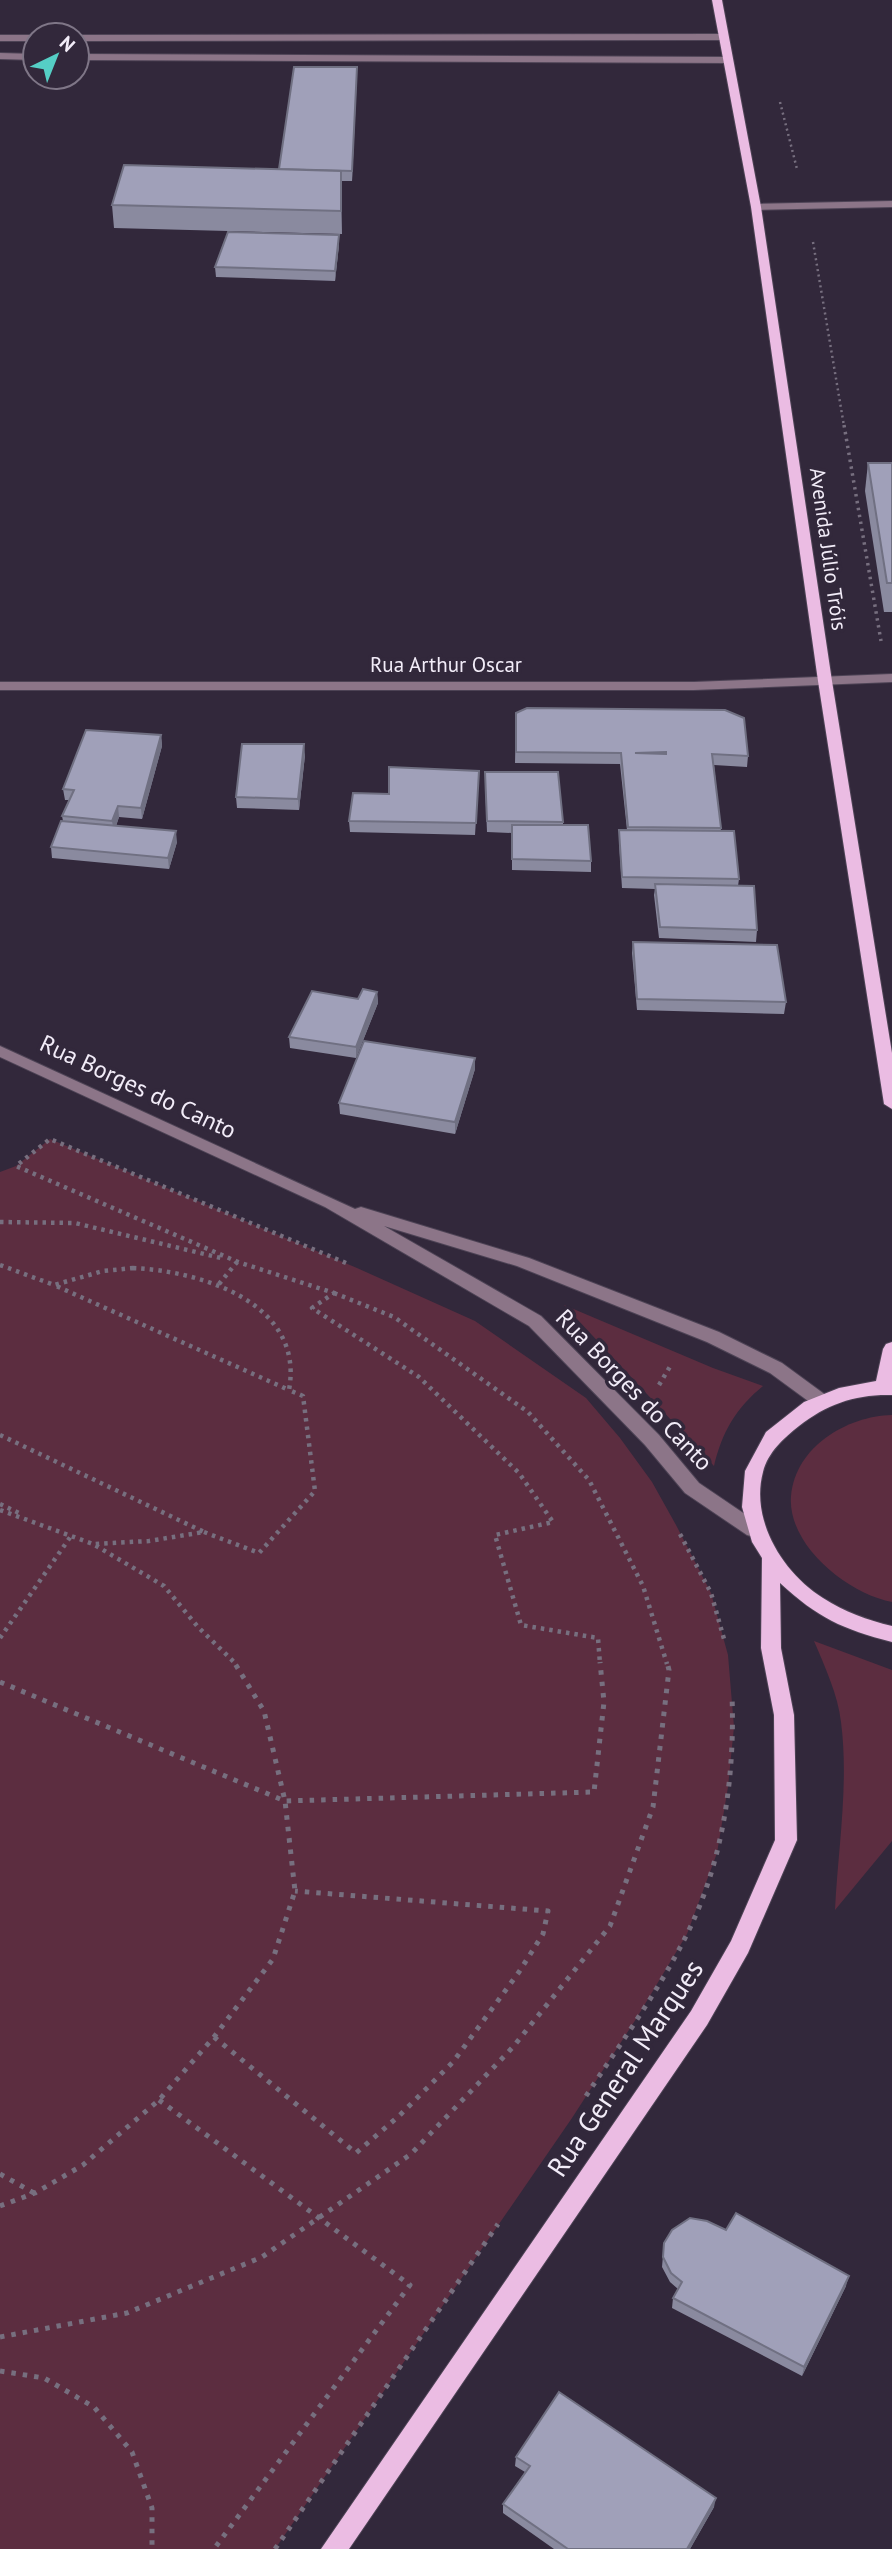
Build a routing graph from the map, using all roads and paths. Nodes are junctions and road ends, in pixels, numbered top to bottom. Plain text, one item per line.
1 (717, 0) edge
2 (723, 37) junction
3 (0, 38) edge
4 (21, 38) edge
5 (91, 38) edge
6 (0, 56) edge
7 (21, 57) edge
8 (91, 57) edge
9 (727, 60) junction
10 (780, 102) dead end
11 (892, 204) edge
12 (806, 205) junction
13 (756, 207) junction
14 (890, 678) edge
15 (824, 681) junction
16 (0, 686) edge
17 (0, 1051) edge
18 (892, 1104) edge
19 (331, 1203) junction
20 (0, 1222) edge
21 (238, 1262) junction
22 (0, 1265) edge
23 (357, 1268) dead end
24 (219, 1284) junction
25 (54, 1285) junction
26 (334, 1293) junction
27 (693, 1329) junction
28 (892, 1349) edge
29 (888, 1387) edge
30 (289, 1390) junction
31 (821, 1401) junction
32 (0, 1435) edge
33 (652, 1440) junction
34 (0, 1504) edge
35 (0, 1510) edge
36 (37, 1522) junction
37 (676, 1525) dead end
38 (754, 1530) junction
39 (204, 1532) junction
40 (71, 1536) junction
41 (93, 1544) junction
42 (770, 1560) junction
43 (892, 1634) edge
44 (0, 1638) edge
45 (725, 1643) dead end
46 (0, 1682) edge
47 (731, 1691) dead end
48 (285, 1801) junction
49 (295, 1891) junction
50 (214, 2037) junction
51 (159, 2100) junction
52 (579, 2107) dead end
53 (0, 2174) edge
54 (35, 2193) junction
55 (0, 2206) edge
56 (502, 2218) dead end
57 (317, 2219) junction
58 (0, 2337) edge
59 (0, 2371) edge
60 (152, 2549) edge
61 (214, 2549) edge
62 (275, 2549) edge
63 (334, 2549) edge

1 - 2 main road, Avenida Júlio Tróis
2 - 5 street
2 - 9 main road, Avenida Júlio Tróis
3 - 4 street
6 - 7 street
8 - 9 street
9 - 13 main road, Avenida Júlio Tróis
10 - 12 path
11 - 12 street
12 - 13 street
12 - 14 path
13 - 15 main road, Avenida Júlio Tróis
14 - 15 street, Rua Arthur Oscar
15 - 16 street, Rua Arthur Oscar
15 - 18 main road, Avenida Júlio Tróis
17 - 19 street, Rua Borges do Canto
19 - 27 street, Rua Borges do Canto
19 - 33 street, Rua Borges do Canto
20 - 21 path
21 - 23 path
21 - 24 path
21 - 26 path
22 - 25 path
24 - 25 path
24 - 30 path
25 - 30 path
26 - 48 path
26 - 57 path
27 - 31 street, Rua Borges do Canto
27 - 33 path
28 - 29 main road
29 - 31 main road
30 - 39 path
31 - 38 main road
32 - 39 path
33 - 38 street, Rua Borges do Canto
34 - 36 path
35 - 36 path
36 - 40 path
37 - 45 path
38 - 42 main road
39 - 41 path
40 - 41 path
40 - 44 path
41 - 48 path
42 - 43 main road
42 - 63 main road, Rua General Marques
46 - 48 path
47 - 52 path
48 - 49 path
49 - 50 path
49 - 50 path
50 - 51 path
51 - 54 path
51 - 57 path
53 - 54 path
54 - 55 path
56 - 62 path
57 - 58 path
57 - 61 path
59 - 60 path

